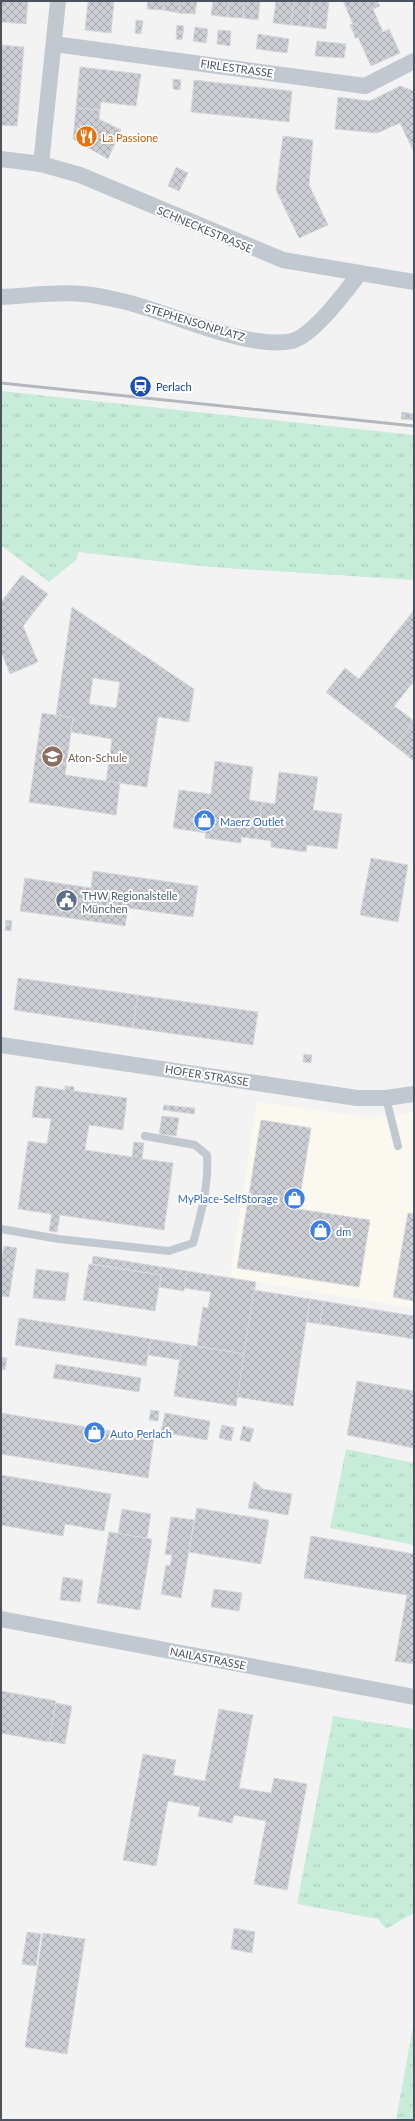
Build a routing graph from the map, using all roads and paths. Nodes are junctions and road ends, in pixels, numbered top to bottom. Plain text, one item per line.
1 (58, 1) edge
2 (54, 44) junction
3 (414, 61) edge
4 (1, 159) edge
5 (41, 164) junction
6 (360, 273) junction
7 (414, 282) edge
8 (1, 297) edge
9 (1, 1045) edge
10 (414, 1094) edge
11 (386, 1098) junction
12 (145, 1136) dead end
13 (398, 1146) dead end
14 (1, 1230) edge
15 (1, 1619) edge
16 (414, 1697) edge

1 - 2 street
2 - 3 street, FIRLESTRASSE
2 - 5 street
4 - 5 street, SCHNECKESTRASSE
5 - 6 street, SCHNECKESTRASSE
6 - 7 street, SCHNECKESTRASSE
6 - 8 street, STEPHENSONPLATZ
9 - 11 street, HOFER STRASSE
10 - 11 street, HOFER STRASSE
11 - 13 lane
12 - 14 lane
15 - 16 street, NAILASTRASSE

